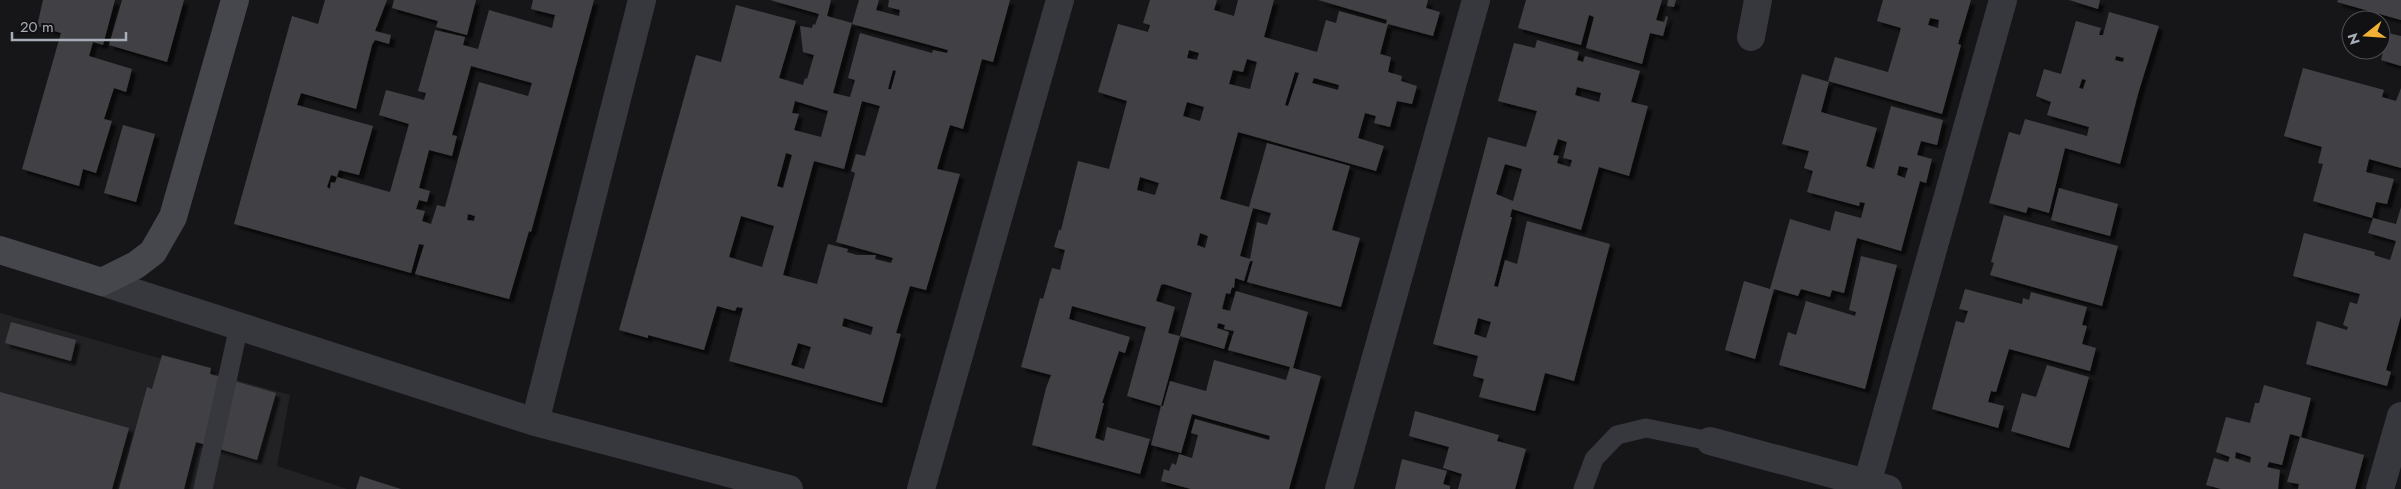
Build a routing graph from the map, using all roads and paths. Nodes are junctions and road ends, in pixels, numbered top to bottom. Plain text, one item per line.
1 (234, 0) edge
2 (642, 0) edge
3 (1060, 0) edge
4 (1476, 0) edge
5 (1758, 0) edge
6 (2003, 0) edge
7 (1751, 37) dead end
8 (0, 250) edge
9 (102, 282) junction
10 (239, 326) junction
11 (2401, 416) edge
12 (535, 422) junction
13 (1710, 441) joint
14 (1877, 486) edge
15 (203, 489) edge
16 (789, 489) edge
17 (922, 489) edge
18 (1338, 489) edge
19 (1583, 489) edge
20 (2380, 489) edge

1 - 9 street
2 - 12 street
3 - 17 street
4 - 18 street
5 - 7 street
6 - 14 street
8 - 9 street
9 - 10 street
10 - 12 street
10 - 15 lane
11 - 20 street
12 - 16 street
13 - 14 street
13 - 19 lane

